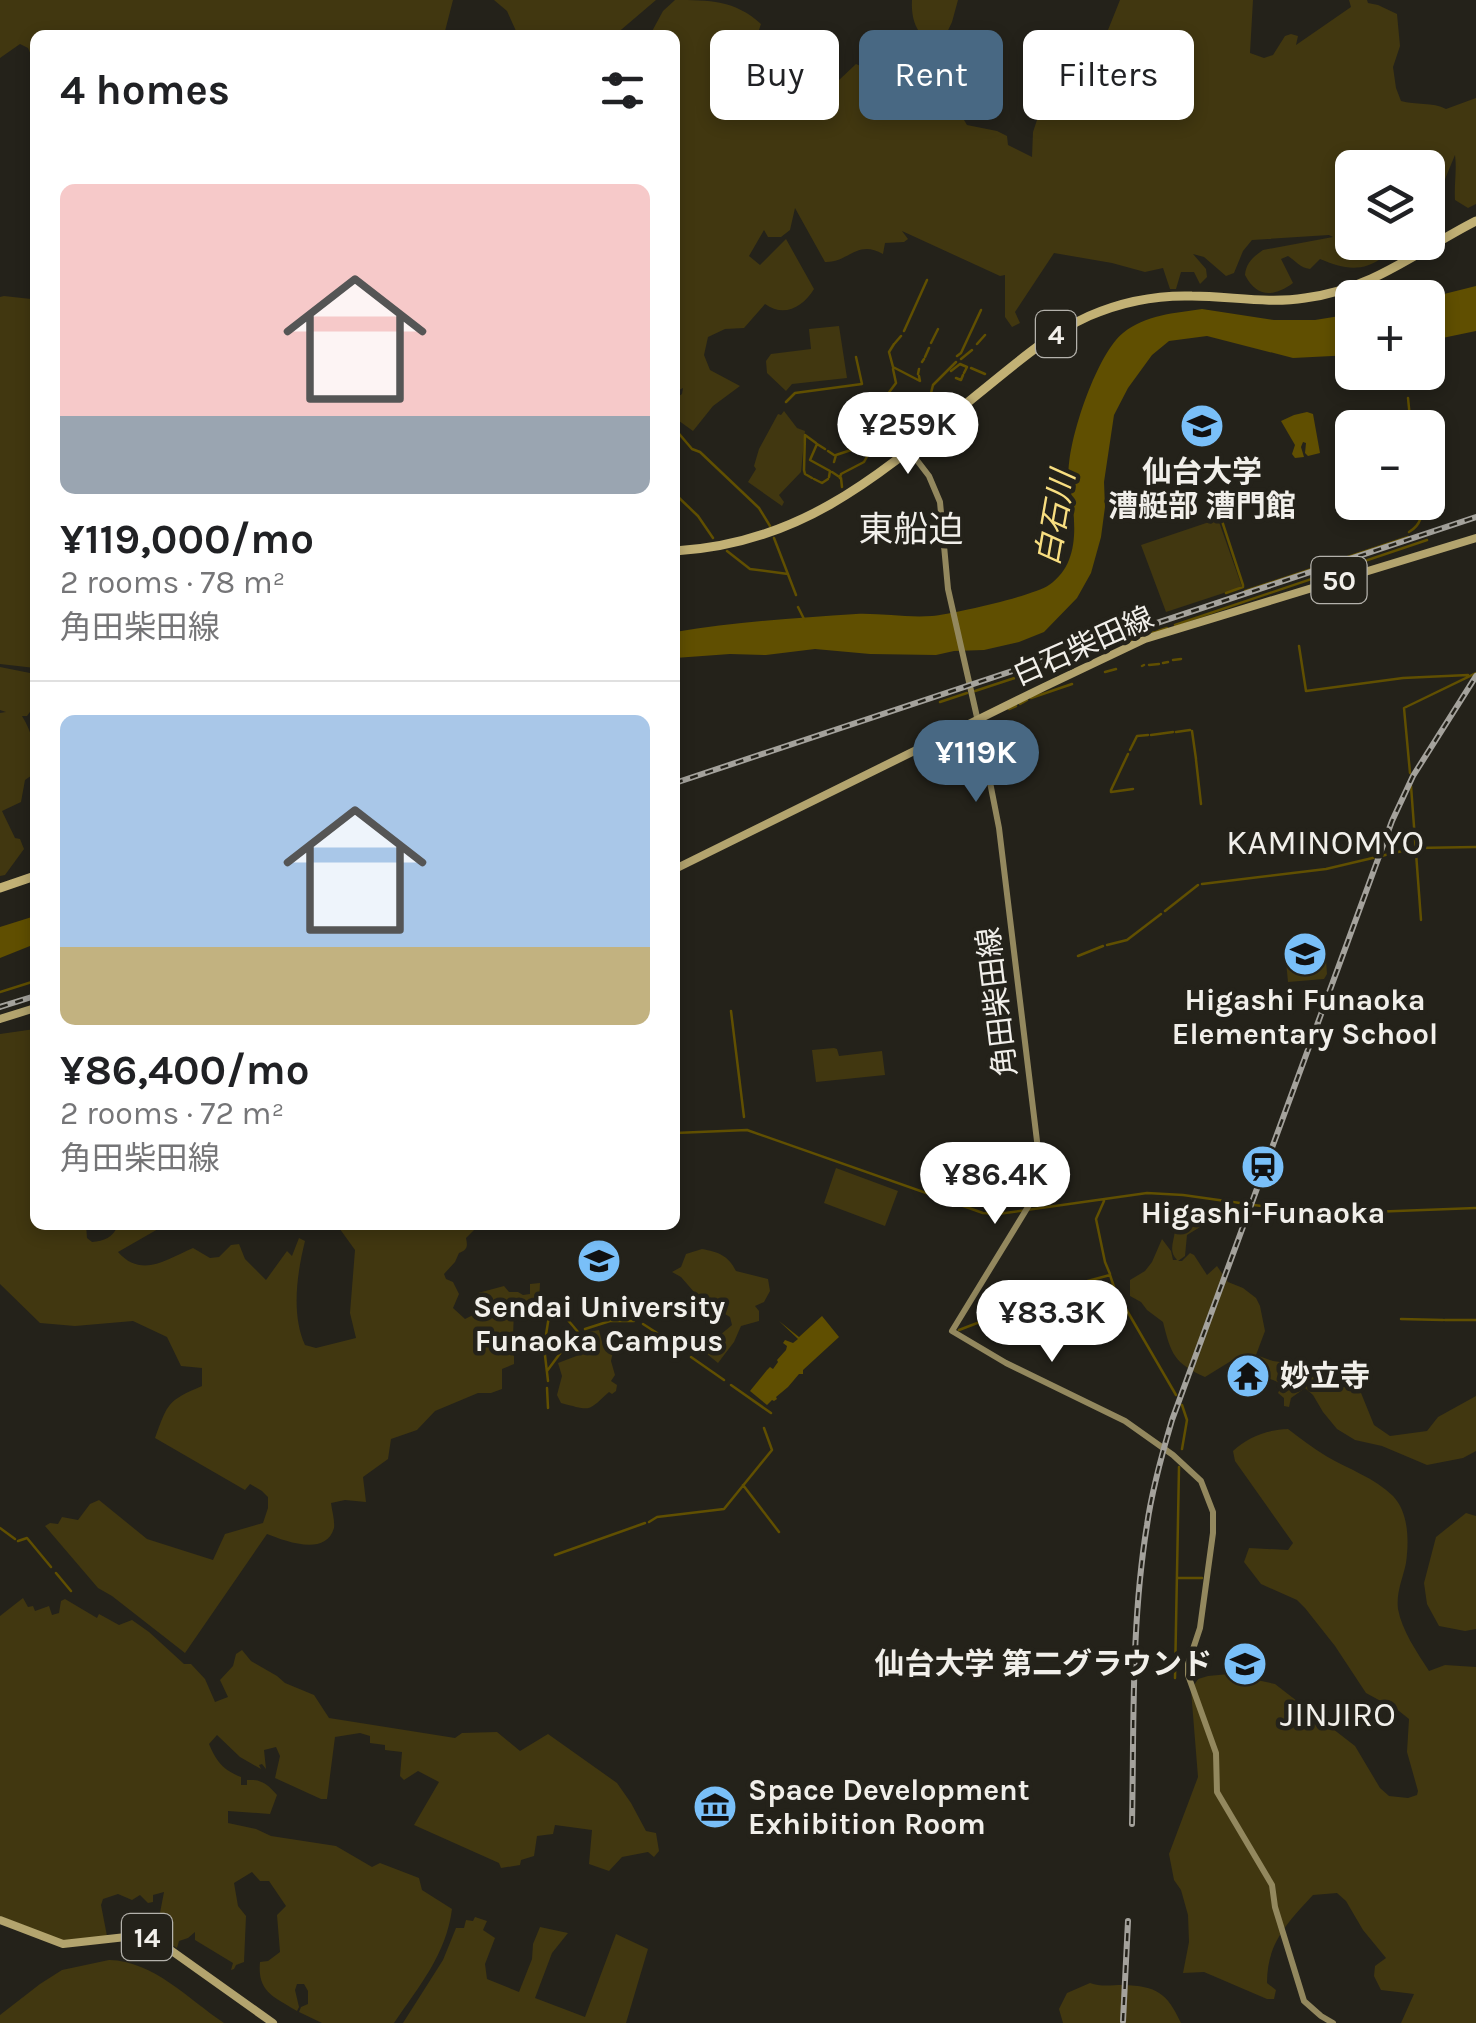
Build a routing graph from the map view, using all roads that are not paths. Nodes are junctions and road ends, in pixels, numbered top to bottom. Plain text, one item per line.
1 (1476, 219) edge
2 (908, 447) junction
3 (1476, 538) edge
4 (680, 549) edge
5 (946, 735) junction
6 (987, 764) junction
7 (680, 867) edge
8 (30, 880) edge
9 (0, 891) edge
10 (30, 1010) edge
11 (0, 1019) edge
12 (0, 1920) edge
13 (273, 2023) edge
14 (1333, 2023) edge

1 - 2 highway, 4
2 - 4 highway, 4
2 - 6 main road, 角田柴田線
3 - 5 main road, 白石柴田線 / 50
5 - 6 main road
5 - 7 main road, 白石柴田線 / 50
6 - 14 main road, 角田柴田線
8 - 9 highway
10 - 11 main road
12 - 13 main road, 14

